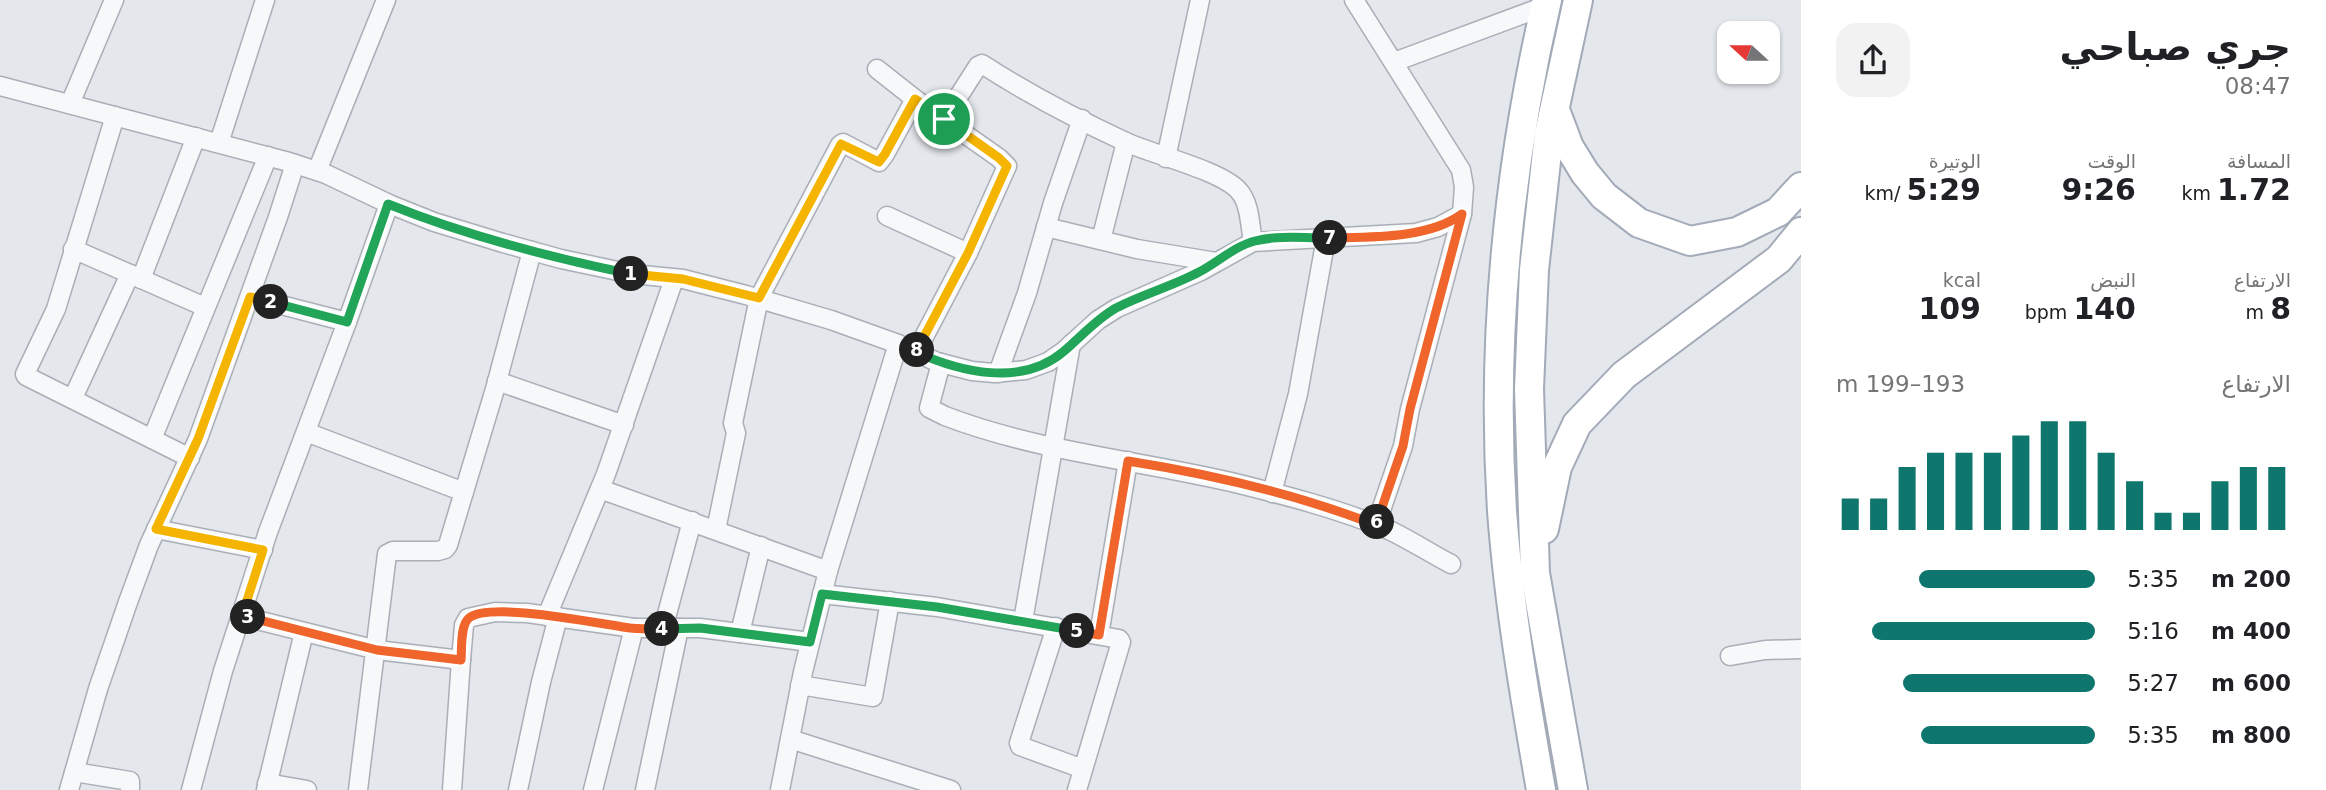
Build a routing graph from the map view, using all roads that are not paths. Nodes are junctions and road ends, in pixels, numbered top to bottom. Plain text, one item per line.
1 (114, 0) edge
2 (265, 0) edge
3 (386, 0) edge
4 (1200, 0) edge
5 (1354, 0) edge
6 (1578, 0) edge
7 (1546, 3) edge
8 (1394, 62) junction
9 (877, 69) dead end
10 (0, 86) edge
11 (915, 99) junction
12 (70, 104) junction
13 (1556, 110) junction
14 (115, 116) junction
15 (944, 119) junction
16 (1082, 119) junction
17 (196, 137) junction
18 (1126, 142) junction
19 (219, 143) junction
20 (268, 156) junction
21 (1166, 158) junction
22 (295, 164) junction
23 (317, 171) junction
24 (1801, 187) edge
25 (388, 204) junction
26 (1462, 214) junction
27 (887, 216) dead end
28 (1046, 227) junction
29 (1801, 232) edge
30 (1326, 238) junction
31 (1101, 240) junction
32 (1253, 242) junction
33 (73, 249) junction
34 (531, 251) junction
35 (968, 253) junction
36 (1216, 262) junction
37 (136, 277) junction
38 (674, 279) junction
39 (250, 297) junction
40 (759, 298) junction
41 (205, 307) junction
42 (347, 322) junction
43 (898, 344) junction
44 (1071, 344) junction
45 (916, 352) junction
46 (941, 363) junction
47 (998, 373) junction
48 (497, 382) junction
49 (73, 398) junction
50 (624, 425) junction
51 (306, 432) junction
52 (152, 439) junction
53 (1052, 446) junction
54 (190, 458) junction
55 (1128, 461) junction
56 (600, 489) junction
57 (464, 492) junction
58 (1272, 493) junction
59 (692, 521) junction
60 (1376, 525) junction
61 (156, 529) junction
62 (716, 530) junction
63 (761, 546) junction
64 (263, 550) junction
65 (1451, 564) dead end
66 (828, 571) junction
67 (1535, 573) junction
68 (822, 594) junction
69 (890, 601) junction
70 (242, 616) junction
71 (553, 617) junction
72 (1023, 621) junction
73 (1056, 627) junction
74 (634, 628) junction
75 (671, 629) junction
76 (304, 632) junction
77 (740, 633) junction
78 (1099, 635) junction
79 (810, 642) junction
80 (1801, 649) edge
81 (377, 650) junction
82 (1730, 656) dead end
83 (461, 660) junction
84 (800, 685) junction
85 (790, 739) junction
86 (1083, 769) junction
87 (74, 772) junction
88 (909, 783) edge
89 (267, 786) edge
90 (69, 790) edge
91 (130, 790) edge
92 (191, 790) edge
93 (307, 790) edge
94 (358, 790) edge
95 (452, 790) edge
96 (518, 790) edge
97 (593, 790) edge
98 (645, 790) edge
99 (780, 790) edge
100 (951, 790) edge
101 (1077, 790) edge
102 (1541, 790) edge
103 (1573, 790) edge

1 - 12 street
2 - 19 street
3 - 23 street
4 - 21 street
5 - 8 street
6 - 13 main road
7 - 8 street
7 - 102 main road
8 - 26 street
9 - 11 street
10 - 12 street
11 - 15 street
11 - 40 street
12 - 14 street
13 - 24 main road
13 - 67 main road
14 - 17 street
14 - 33 street
15 - 16 street
15 - 35 street
16 - 18 street
16 - 28 street
17 - 19 street
17 - 37 street
18 - 21 street
18 - 31 street
19 - 20 street
20 - 22 street
20 - 41 street
21 - 32 street
22 - 23 street
22 - 39 street
23 - 25 street
25 - 34 street
25 - 42 street
26 - 30 street
26 - 60 street
27 - 35 street
28 - 31 street
28 - 47 street
29 - 67 main road
30 - 32 street
30 - 58 street
31 - 36 street
32 - 36 street
33 - 37 street
33 - 49 street
34 - 38 street
34 - 48 street
35 - 45 street
36 - 44 street
37 - 41 street
37 - 49 street
38 - 40 street
38 - 50 street
39 - 42 street
39 - 54 street
40 - 43 street
40 - 62 street
41 - 52 street
42 - 51 street
43 - 45 street
43 - 66 street
44 - 47 street
44 - 53 street
45 - 46 street
46 - 47 street
46 - 53 street
48 - 50 street
48 - 57 street
49 - 52 street
50 - 56 street
51 - 57 street
51 - 64 street
52 - 54 street
53 - 55 street
53 - 72 street
54 - 61 street
55 - 58 street
55 - 78 street
56 - 59 street
56 - 71 street
57 - 81 street
58 - 60 street
59 - 62 street
59 - 75 street
60 - 65 street
61 - 64 street
61 - 87 street
62 - 63 street
63 - 66 street
63 - 77 street
64 - 70 street
66 - 68 street
67 - 103 main road
68 - 69 street
68 - 79 street
69 - 72 street
69 - 84 street
70 - 76 street
70 - 92 street
71 - 74 street
71 - 83 street
71 - 96 street
72 - 73 street
73 - 78 street
73 - 86 street
74 - 75 street
74 - 97 street
75 - 77 street
75 - 98 street
76 - 81 street
76 - 89 street
77 - 79 street
78 - 86 street
79 - 84 street
80 - 82 street
81 - 83 street
81 - 94 street
83 - 95 street
84 - 85 street
85 - 88 street
85 - 99 street
86 - 101 street
87 - 90 street
87 - 91 street
88 - 100 street
89 - 93 street

